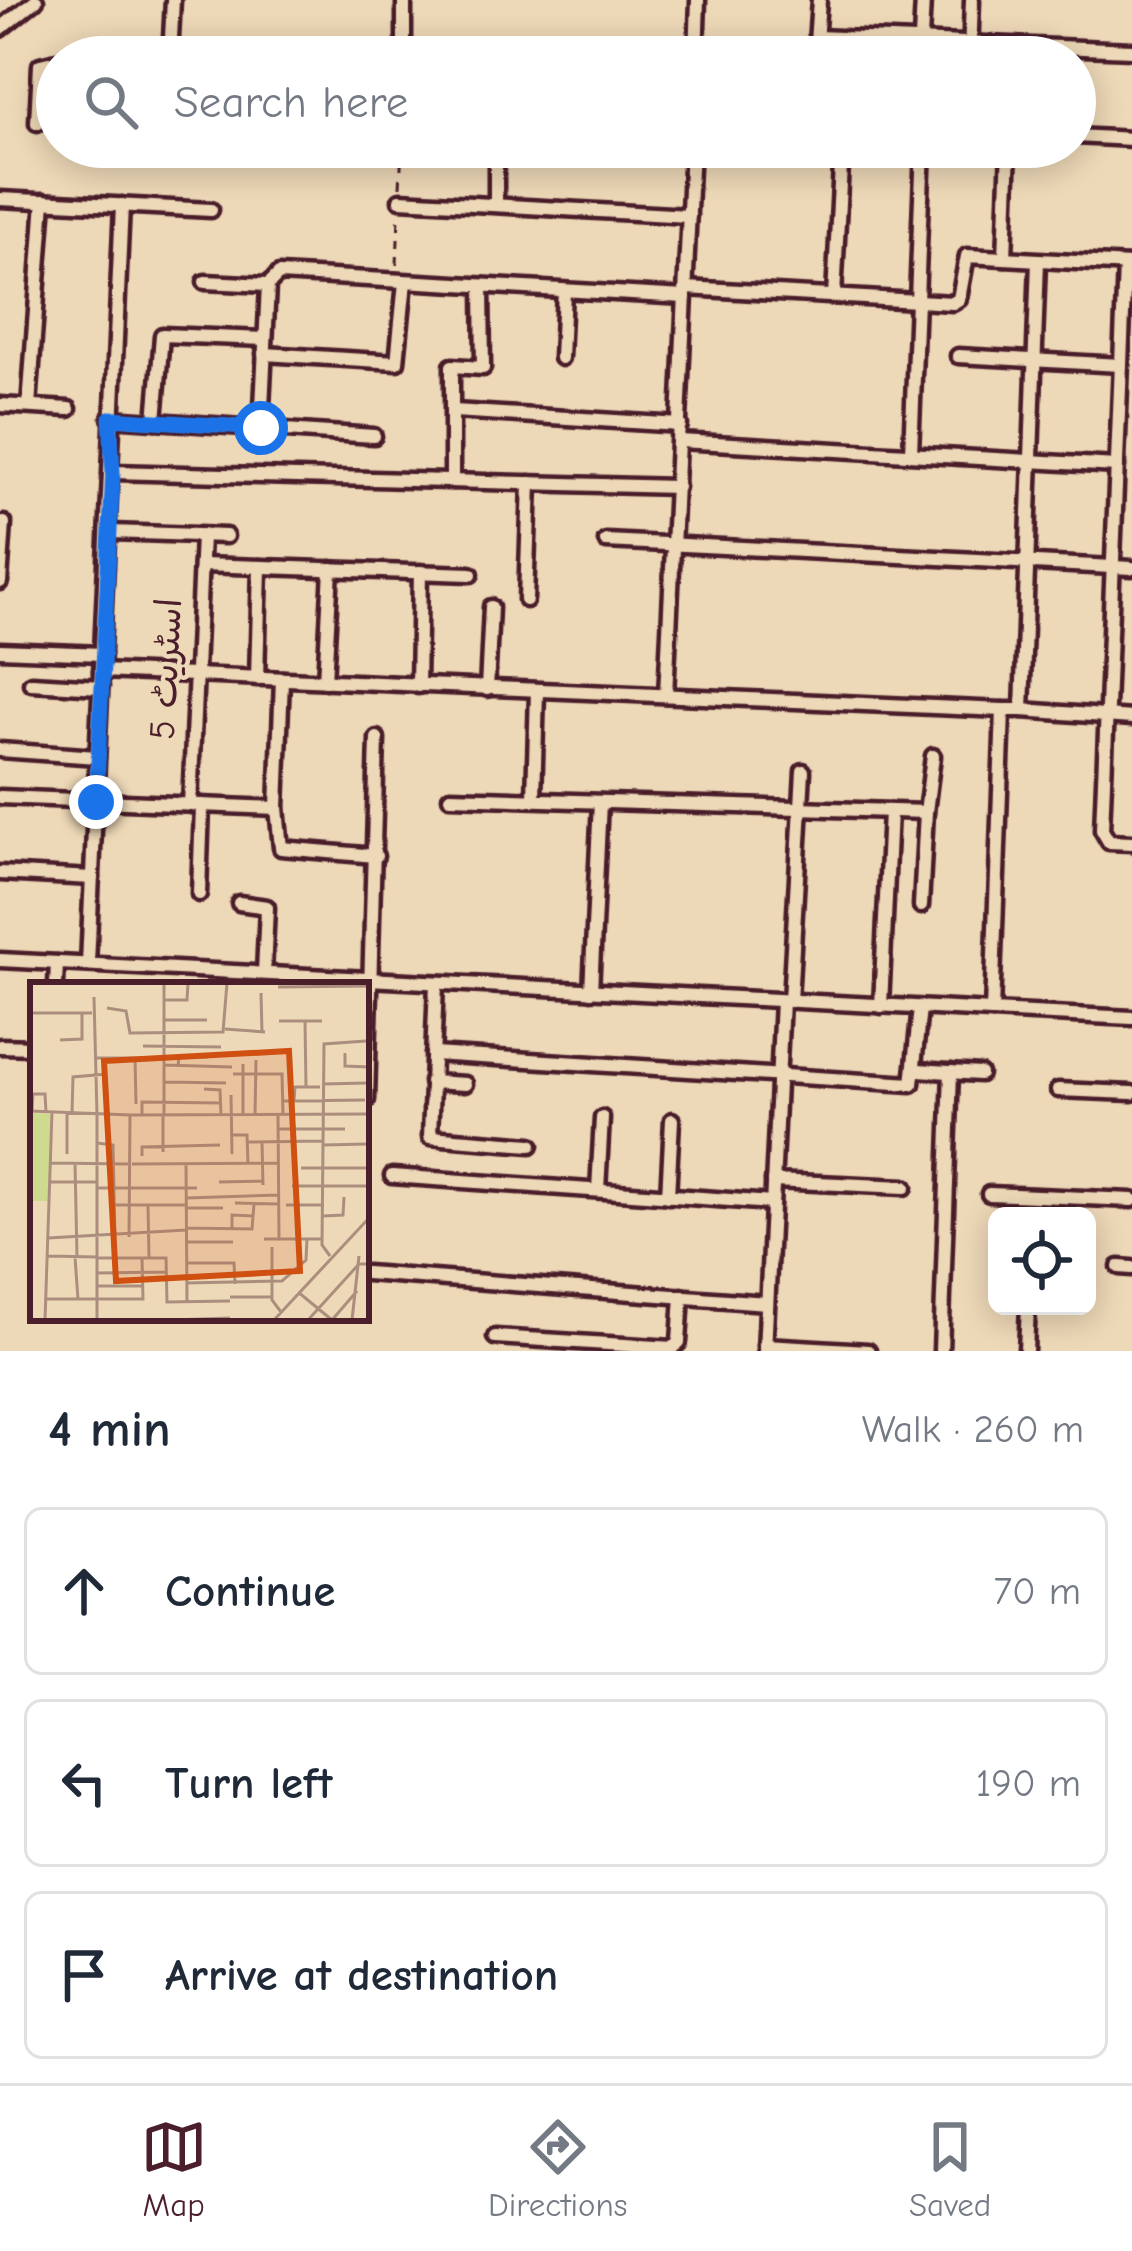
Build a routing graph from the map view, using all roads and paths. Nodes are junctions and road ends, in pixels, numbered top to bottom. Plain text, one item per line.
1 (36, 0) edge
2 (173, 0) edge
3 (404, 0) edge
4 (698, 0) edge
5 (819, 0) edge
6 (923, 0) edge
7 (972, 0) edge
8 (0, 29) edge
9 (171, 36) edge
10 (404, 36) edge
11 (697, 36) edge
12 (817, 36) edge
13 (921, 36) edge
14 (971, 36) edge
15 (1096, 50) edge
16 (1132, 50) edge
17 (1096, 137) edge
18 (1132, 140) edge
19 (496, 168) edge
20 (691, 168) edge
21 (841, 168) edge
22 (921, 168) edge
23 (1008, 168) edge
24 (0, 199) edge
25 (400, 200) dead end
26 (44, 201) junction
27 (496, 204) junction
28 (122, 205) junction
29 (212, 210) dead end
30 (689, 216) junction
31 (1005, 258) junction
32 (1038, 261) junction
33 (1129, 265) edge
34 (205, 282) dead end
35 (405, 282) junction
36 (268, 285) junction
37 (482, 286) junction
38 (564, 291) junction
39 (685, 293) junction
40 (834, 296) junction
41 (917, 300) junction
42 (265, 346) junction
43 (958, 356) dead end
44 (561, 358) dead end
45 (1034, 360) junction
46 (1121, 364) junction
47 (0, 404) edge
48 (29, 406) junction
49 (69, 409) dead end
50 (454, 411) junction
51 (110, 418) junction
52 (155, 421) junction
53 (680, 425) junction
54 (261, 428) junction
55 (374, 436) dead end
56 (679, 441) junction
57 (911, 453) junction
58 (1030, 459) junction
59 (1117, 466) junction
60 (113, 472) junction
61 (452, 481) junction
62 (530, 483) junction
63 (676, 487) junction
64 (2, 522) edge
65 (24, 523) dead end
66 (111, 532) junction
67 (202, 536) junction
68 (226, 536) dead end
69 (606, 541) dead end
70 (674, 544) junction
71 (1027, 563) junction
72 (201, 565) junction
73 (260, 567) junction
74 (1113, 567) junction
75 (1132, 568) edge
76 (331, 569) junction
77 (420, 572) junction
78 (471, 574) dead end
79 (0, 582) edge
80 (526, 600) dead end
81 (490, 607) dead end
82 (0, 650) edge
83 (102, 654) junction
84 (101, 670) junction
85 (194, 675) junction
86 (257, 678) junction
87 (282, 679) junction
88 (326, 681) junction
89 (31, 683) dead end
90 (418, 686) junction
91 (100, 687) junction
92 (487, 689) junction
93 (537, 691) junction
94 (666, 695) junction
95 (1003, 710) junction
96 (1022, 710) junction
97 (1107, 716) junction
98 (1132, 718) edge
99 (377, 738) dead end
100 (0, 750) edge
101 (933, 756) dead end
102 (97, 757) junction
103 (803, 770) dead end
104 (0, 797) edge
105 (450, 797) dead end
106 (534, 799) junction
107 (96, 802) junction
108 (600, 802) junction
109 (196, 805) junction
110 (800, 807) junction
111 (277, 808) junction
112 (890, 811) junction
113 (926, 812) junction
114 (1132, 843) edge
115 (376, 856) junction
116 (0, 873) edge
117 (92, 878) junction
118 (199, 894) dead end
119 (239, 903) dead end
120 (921, 906) dead end
121 (0, 960) edge
122 (57, 963) junction
123 (88, 964) junction
124 (264, 974) junction
125 (228, 978) edge
126 (371, 980) junction
127 (300, 981) edge
128 (56, 982) edge
129 (436, 983) junction
130 (591, 991) junction
131 (786, 1001) junction
132 (881, 1006) junction
133 (920, 1008) junction
134 (992, 1011) junction
135 (1132, 1018) edge
136 (369, 1040) edge
137 (0, 1046) edge
138 (30, 1047) edge
139 (433, 1054) junction
140 (918, 1070) junction
141 (951, 1072) junction
142 (980, 1074) dead end
143 (778, 1077) junction
144 (431, 1082) junction
145 (465, 1084) dead end
146 (1058, 1090) dead end
147 (1132, 1094) edge
148 (602, 1118) dead end
149 (672, 1120) dead end
150 (531, 1145) dead end
151 (392, 1176) dead end
152 (773, 1181) junction
153 (905, 1187) dead end
154 (598, 1190) junction
155 (989, 1194) dead end
156 (668, 1196) junction
157 (1033, 1196) junction
158 (1132, 1200) edge
159 (772, 1203) junction
160 (1032, 1207) edge
161 (369, 1273) edge
162 (682, 1296) junction
163 (767, 1303) junction
164 (1028, 1315) edge
165 (494, 1336) dead end
166 (765, 1348) edge
167 (868, 1351) edge
168 (941, 1351) edge
169 (1026, 1351) edge

1 - 8 street
2 - 9 street
3 - 10 street
4 - 11 street
5 - 12 street
6 - 13 street
7 - 14 street
15 - 16 street
17 - 18 street
19 - 27 street
20 - 30 street
21 - 40 street
22 - 41 street
23 - 31 street
24 - 26 street
25 - 27 street
26 - 28 street
26 - 48 street
27 - 30 street
28 - 29 street
28 - 51 street
30 - 39 street
31 - 32 street
31 - 41 street
32 - 33 street
32 - 45 street
33 - 46 street
34 - 36 street
35 - 36 street
35 - 37 street
35 - 42 street
36 - 42 street
37 - 38 street
37 - 50 street
38 - 39 street
38 - 44 street
39 - 40 street
39 - 53 street
40 - 41 street
41 - 57 street
42 - 52 street
42 - 54 street
43 - 45 street
45 - 46 street
45 - 58 street
46 - 59 street
47 - 48 street
48 - 49 street
50 - 53 street
50 - 61 street
51 - 52 street
51 - 60 street
52 - 54 street
53 - 56 street
54 - 55 street
56 - 57 street
56 - 63 street
57 - 58 street
58 - 59 street
58 - 71 street
59 - 74 street
60 - 61 street
60 - 66 street
61 - 62 street
62 - 63 street
62 - 80 street
63 - 70 street
64 - 65 street
64 - 79 street
66 - 67 street
66 - 83 street
67 - 68 street
67 - 72 street, اسٹریٹ 5
69 - 70 street
70 - 71 street
70 - 94 street
71 - 74 street
71 - 96 street
72 - 73 street
72 - 85 street, اسٹریٹ 5
73 - 76 street
73 - 86 street
74 - 75 street
74 - 97 street
76 - 77 street
76 - 88 street
77 - 78 street
77 - 90 street
81 - 92 street
82 - 83 street
83 - 84 street
84 - 85 street
84 - 91 street
85 - 86 street
85 - 109 street, اسٹریٹ 5
86 - 87 street
87 - 88 street
87 - 111 street
88 - 90 street
89 - 91 street
90 - 92 street
91 - 102 street
92 - 93 street
93 - 94 street
93 - 106 street
94 - 95 street
95 - 96 street
95 - 134 street
96 - 97 street
97 - 98 street
97 - 114 street
99 - 115 street
100 - 102 street
101 - 113 street
102 - 107 street
103 - 110 street
104 - 107 street
105 - 106 street
106 - 108 street
107 - 109 street
107 - 117 street
108 - 110 street
108 - 130 street
109 - 111 street
109 - 118 street, اسٹریٹ 5
110 - 112 street
110 - 131 street
111 - 115 street
112 - 113 street
112 - 132 street
113 - 120 street
115 - 126 street
116 - 117 street
117 - 123 street
119 - 124 street
121 - 122 street
122 - 123 street
122 - 128 street
123 - 125 street
124 - 125 street
124 - 127 street
126 - 127 street
126 - 129 street
126 - 136 street
129 - 130 street
129 - 139 street
130 - 131 street
131 - 132 street
131 - 143 street
132 - 133 street
133 - 134 street
133 - 140 street
134 - 135 street
137 - 138 street
139 - 143 street
139 - 144 street
140 - 141 street
140 - 143 street
141 - 142 street
141 - 168 street
143 - 152 street
144 - 145 street
144 - 150 street
146 - 147 street
148 - 154 street
149 - 156 street
151 - 154 street
152 - 153 street
152 - 159 street
154 - 156 street
155 - 157 street
156 - 159 street
157 - 158 street
157 - 160 street
159 - 163 street
161 - 162 street
162 - 163 street
162 - 165 street
163 - 166 street
164 - 169 street
166 - 167 street

